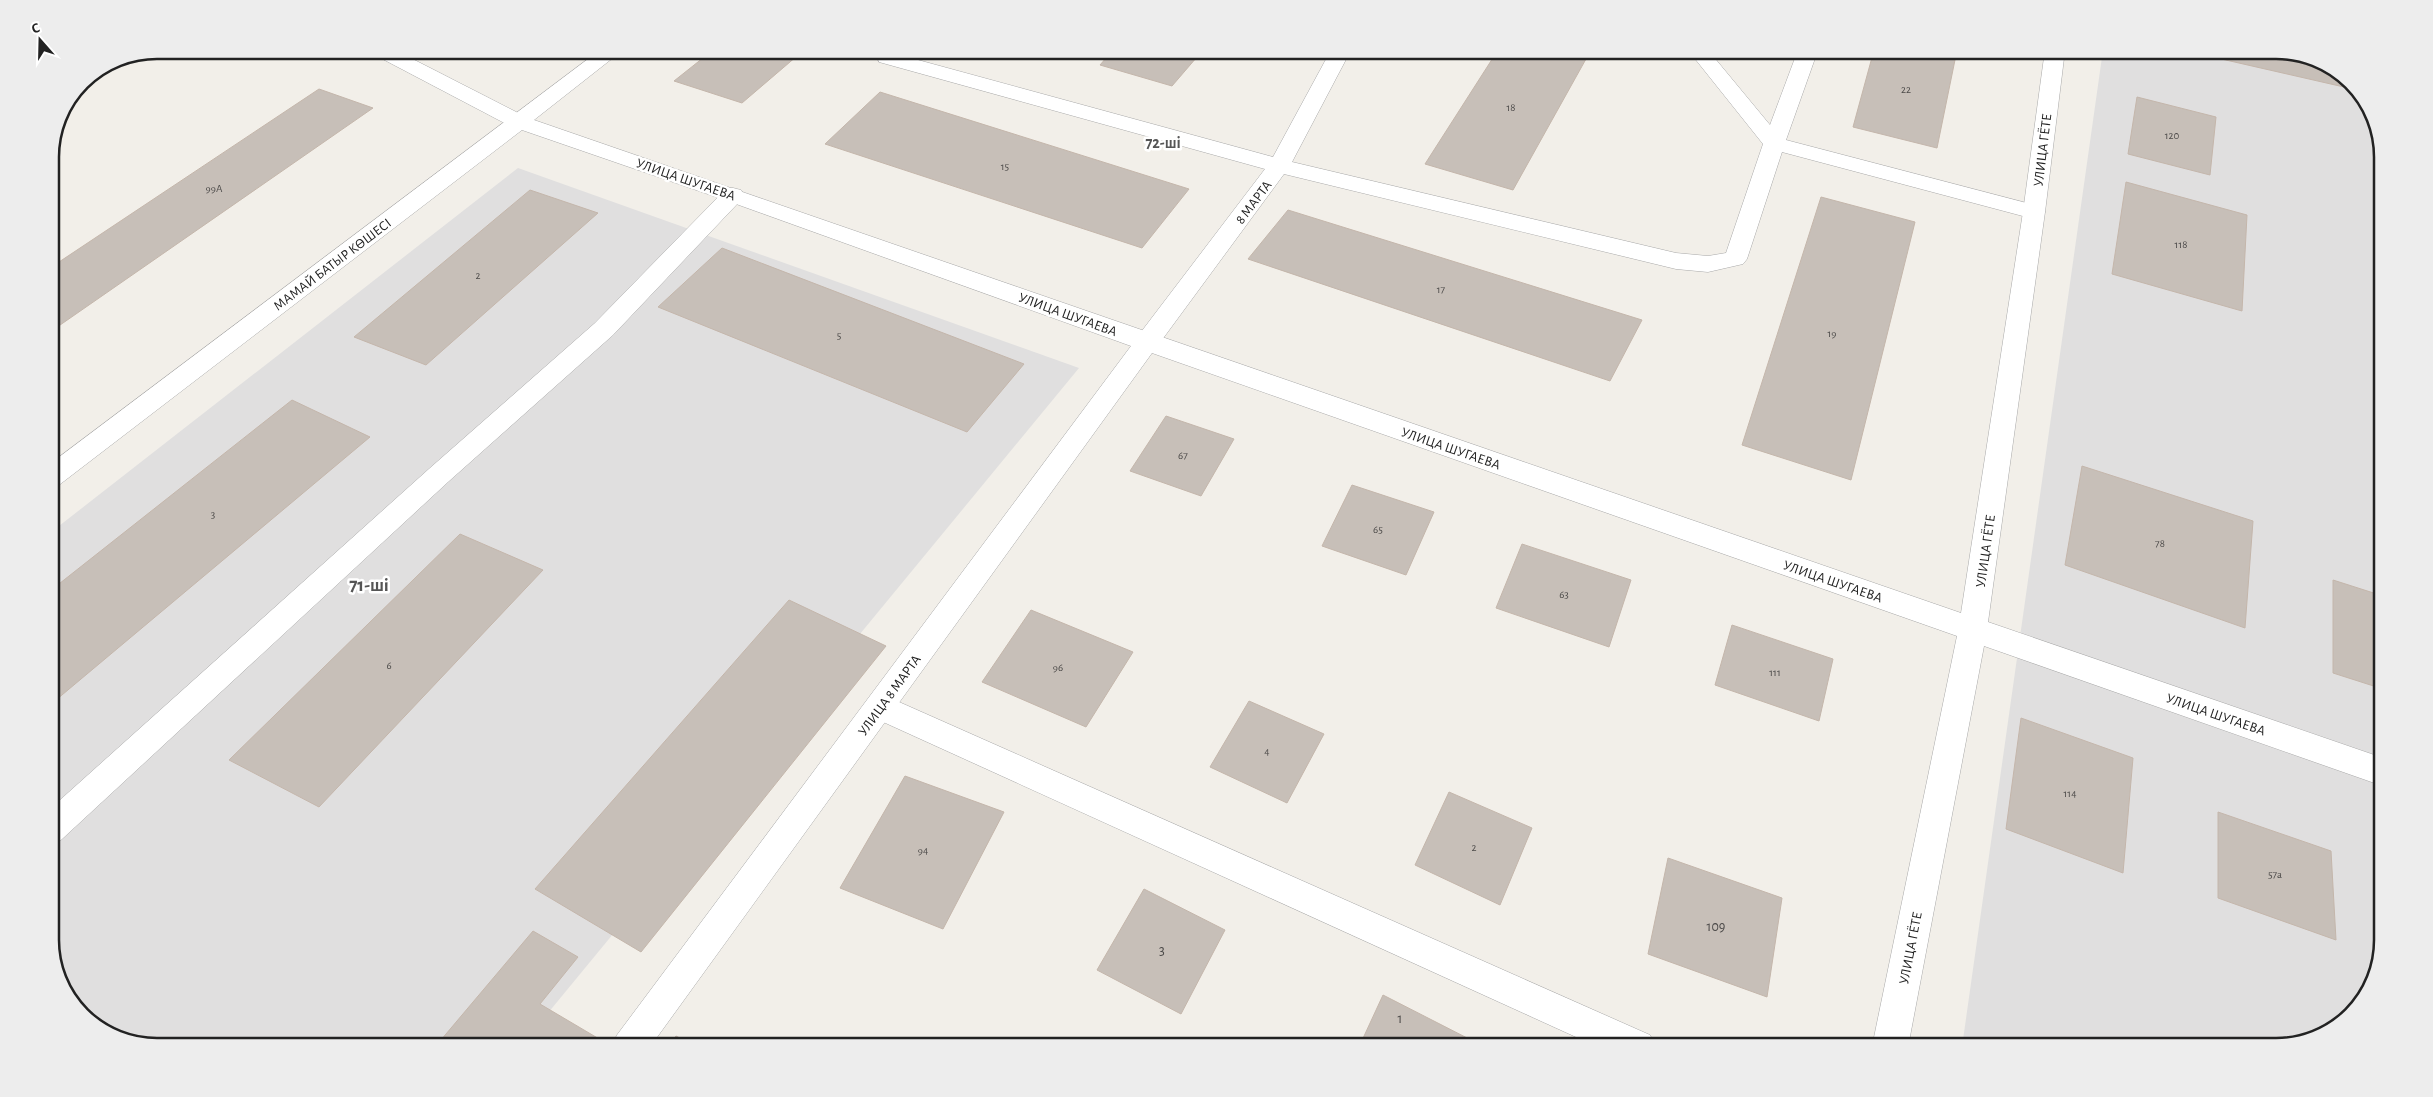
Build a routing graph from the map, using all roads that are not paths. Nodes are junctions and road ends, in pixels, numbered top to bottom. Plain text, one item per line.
1 (397, 59) edge
2 (600, 59) edge
3 (890, 59) edge
4 (1336, 59) edge
5 (1705, 59) edge
6 (1805, 59) edge
7 (2054, 59) edge
8 (518, 122) junction
9 (1774, 143) junction
10 (1279, 166) junction
11 (733, 195) junction
12 (2034, 212) junction
13 (1147, 342) junction
14 (59, 471) edge
15 (1973, 629) junction
16 (881, 707) junction
17 (2374, 769) edge
18 (59, 822) edge
19 (636, 1038) edge
20 (1618, 1038) edge
21 (1892, 1038) edge

1 - 8 street, УЛИЦА ШУГАЕВА
2 - 8 street, МАМАЙ БАТЫР КӨШЕСІ
3 - 10 street
4 - 10 street, 8 МАРТА
5 - 9 street
6 - 9 street
7 - 12 street, УЛИЦА ГЁТЕ
8 - 11 street, УЛИЦА ШУГАЕВА
8 - 14 street, МАМАЙ БАТЫР КӨШЕСІ
9 - 10 street
9 - 12 street
10 - 13 street, 8 МАРТА
11 - 13 street, УЛИЦА ШУГАЕВА
11 - 18 street
12 - 15 street, УЛИЦА ГЁТЕ
13 - 15 street, УЛИЦА ШУГАЕВА
13 - 16 street, УЛИЦА 8 МАРТА
15 - 17 street, УЛИЦА ШУГАЕВА
15 - 21 street, УЛИЦА ГЁТЕ
16 - 19 street, УЛИЦА 8 МАРТА
16 - 20 street

